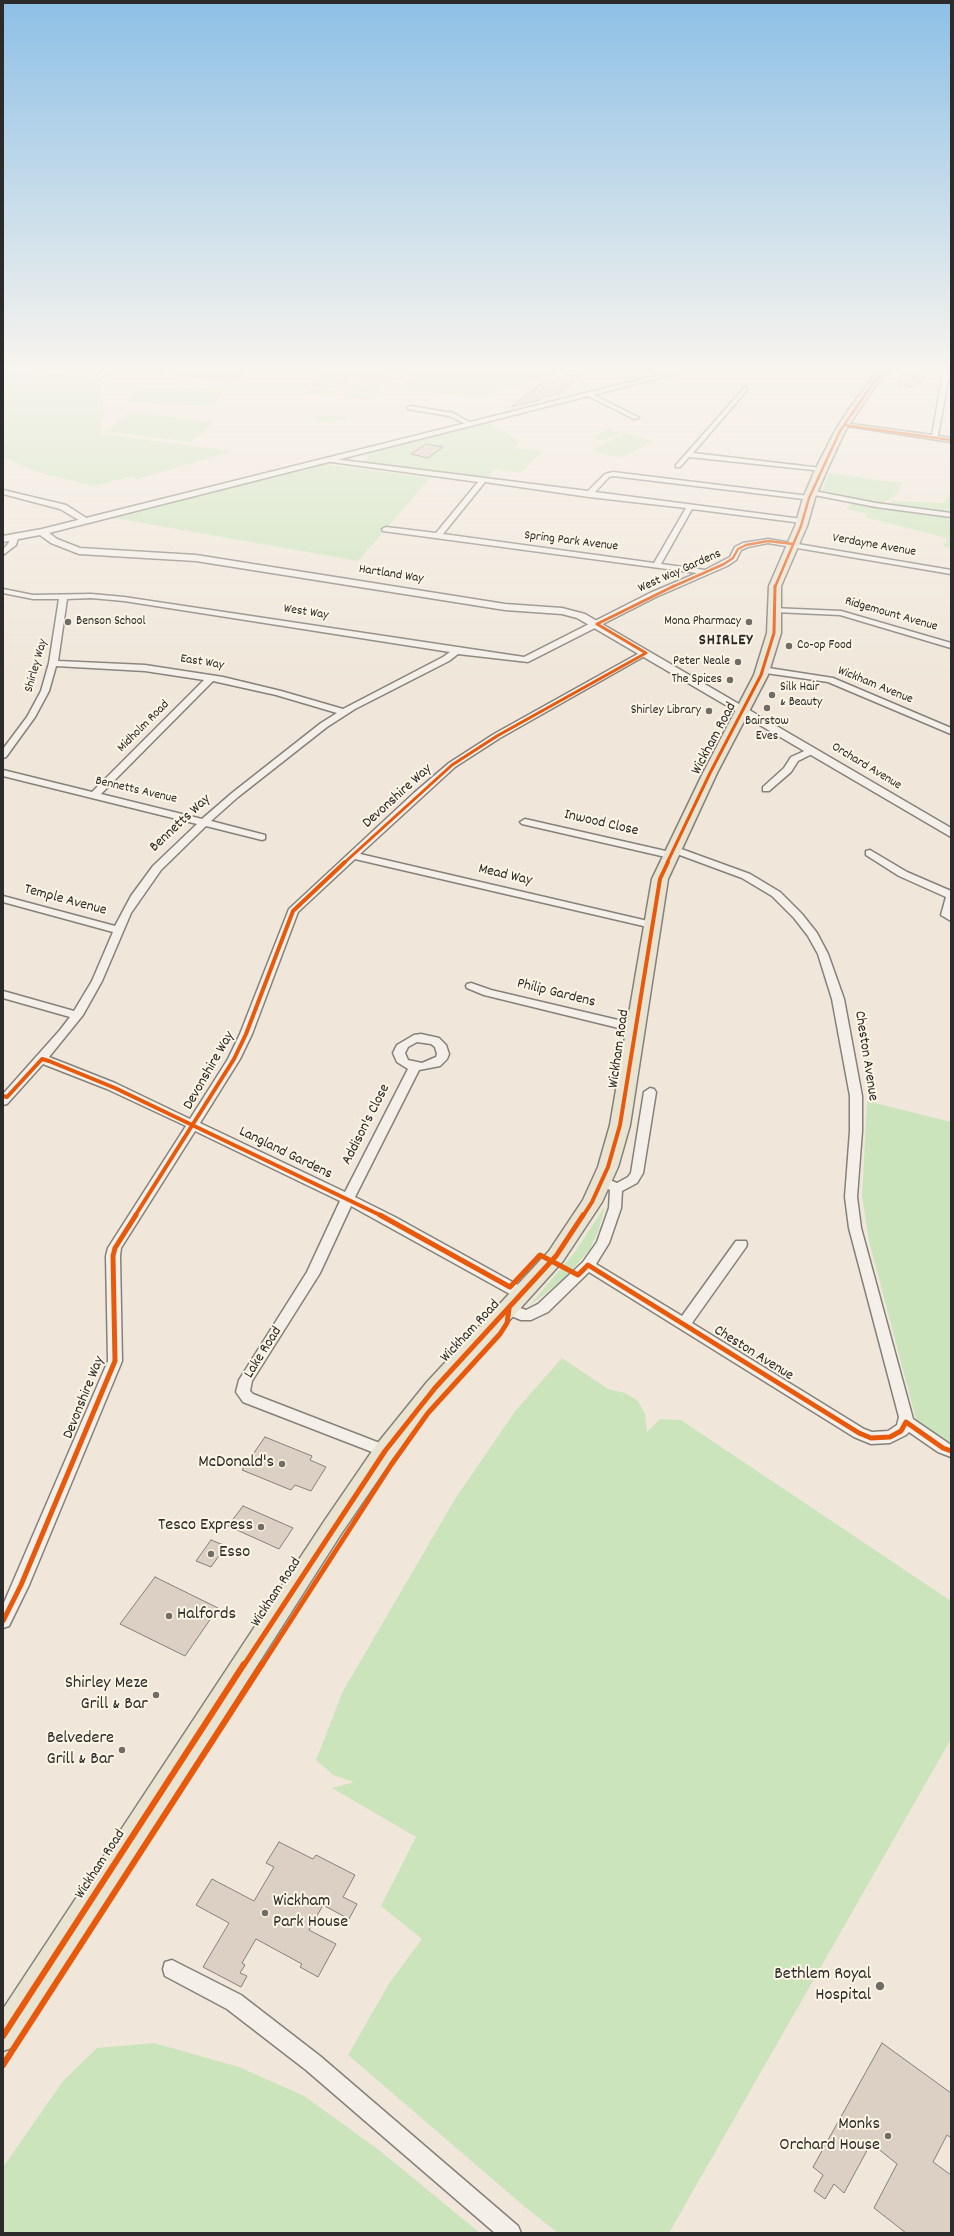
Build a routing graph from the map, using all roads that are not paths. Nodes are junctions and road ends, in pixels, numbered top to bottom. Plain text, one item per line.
1 (274, 473) edge
2 (425, 473) edge
3 (820, 473) edge
4 (482, 481) junction
5 (3, 492) edge
6 (590, 495) junction
7 (810, 495) junction
8 (690, 507) junction
9 (951, 515) edge
10 (87, 521) junction
11 (802, 521) junction
12 (386, 529) dead end
13 (42, 532) junction
14 (437, 537) junction
15 (14, 538) junction
16 (3, 539) edge
17 (793, 544) junction
18 (3, 553) edge
19 (656, 565) junction
20 (706, 572) junction
21 (951, 572) edge
22 (3, 591) edge
23 (63, 596) junction
24 (775, 610) junction
25 (597, 624) junction
26 (951, 646) edge
27 (456, 651) junction
28 (646, 653) junction
29 (53, 662) junction
30 (762, 670) junction
31 (211, 678) junction
32 (752, 692) junction
33 (719, 697) junction
34 (743, 711) junction
35 (343, 712) junction
36 (767, 724) junction
37 (734, 727) junction
38 (951, 731) edge
39 (811, 751) junction
40 (3, 755) edge
41 (3, 773) edge
42 (766, 789) dead end
43 (95, 795) junction
44 (204, 821) junction
45 (526, 822) dead end
46 (951, 834) edge
47 (262, 837) dead end
48 (671, 852) junction
49 (870, 853) dead end
50 (352, 855) junction
51 (951, 896) edge
52 (3, 899) edge
53 (951, 918) edge
54 (652, 925) junction
55 (118, 930) junction
56 (471, 986) dead end
57 (3, 994) edge
58 (77, 1016) junction
59 (635, 1028) junction
60 (42, 1059) junction
61 (415, 1066) dead end
62 (650, 1092) dead end
63 (4, 1098) edge
64 (193, 1124) junction
65 (609, 1184) junction
66 (348, 1198) junction
67 (741, 1244) dead end
68 (588, 1265) junction
69 (516, 1302) junction
70 (683, 1325) junction
71 (906, 1422) junction
72 (385, 1451) junction
73 (951, 1451) edge
74 (3, 1621) edge
75 (172, 1969) dead end
76 (3, 2036) edge
77 (511, 2233) edge

1 - 10 street
2 - 4 street
3 - 7 highway, Wickham Road
4 - 6 street
4 - 14 street
5 - 10 street
6 - 7 street
6 - 8 street
7 - 9 street
7 - 11 highway, Wickham Road
8 - 11 street
8 - 19 street
10 - 13 street
11 - 17 highway, Wickham Road
12 - 14 street, Spring Park Avenue
13 - 15 street
13 - 25 street, Hartland Way
14 - 19 street, Spring Park Avenue
15 - 16 street
15 - 18 street
17 - 20 street, West Way Gardens
17 - 21 street, Verdayne Avenue
17 - 24 highway, Wickham Road
19 - 20 street, Spring Park Avenue
20 - 25 street, West Way Gardens
22 - 23 street, West Way
23 - 27 street, West Way
23 - 29 street, Shirley Way
24 - 26 street, Ridgemount Avenue
24 - 30 highway, Wickham Road
25 - 27 street, West Way
25 - 28 street, Hartland Way
27 - 35 street, Bennetts Way
28 - 33 street, Hartland Way
28 - 50 street, Devonshire Way
29 - 31 street, East Way
29 - 40 street, Shirley Way
30 - 32 highway, Wickham Road
30 - 38 street, Wickham Avenue
31 - 35 street, East Way
31 - 43 street, Midholm Road
32 - 33 street, Hartland Way
32 - 34 highway, Wickham Road
33 - 34 street, Hartland Way
34 - 36 street, Orchard Avenue
34 - 37 highway, Wickham Road
35 - 44 street, Bennetts Way
36 - 37 street
36 - 39 street, Orchard Avenue
37 - 48 highway, Wickham Road
39 - 42 street
39 - 46 street, Orchard Avenue
41 - 43 street, Bennetts Avenue
43 - 44 street, Bennetts Avenue
44 - 47 street, Bennetts Avenue
44 - 55 street, Bennetts Way
45 - 48 street, Inwood Close
48 - 54 highway, Wickham Road
48 - 71 street, Cheston Avenue
49 - 51 street
50 - 54 street, Mead Way
50 - 64 street, Devonshire Way
51 - 53 street
52 - 55 street, Temple Avenue
54 - 59 highway, Wickham Road
55 - 58 street, Bennetts Way
56 - 59 street, Philip Gardens
57 - 58 street
58 - 60 street, Bennetts Way
59 - 65 highway, Wickham Road
60 - 63 street, Bennetts Way
60 - 64 street, Langland Gardens
61 - 66 street, Addison's Close
62 - 65 street
64 - 66 street, Langland Gardens
64 - 74 street, Devonshire Way
65 - 68 street, Wickham Road
65 - 69 highway, Wickham Road
66 - 69 street, Langland Gardens
66 - 72 street, Lake Road
67 - 70 street
68 - 69 street, Wickham Road
68 - 70 street, Cheston Avenue
69 - 72 highway, Wickham Road
70 - 71 street, Cheston Avenue
71 - 73 street
72 - 76 highway, Wickham Road
75 - 77 street

